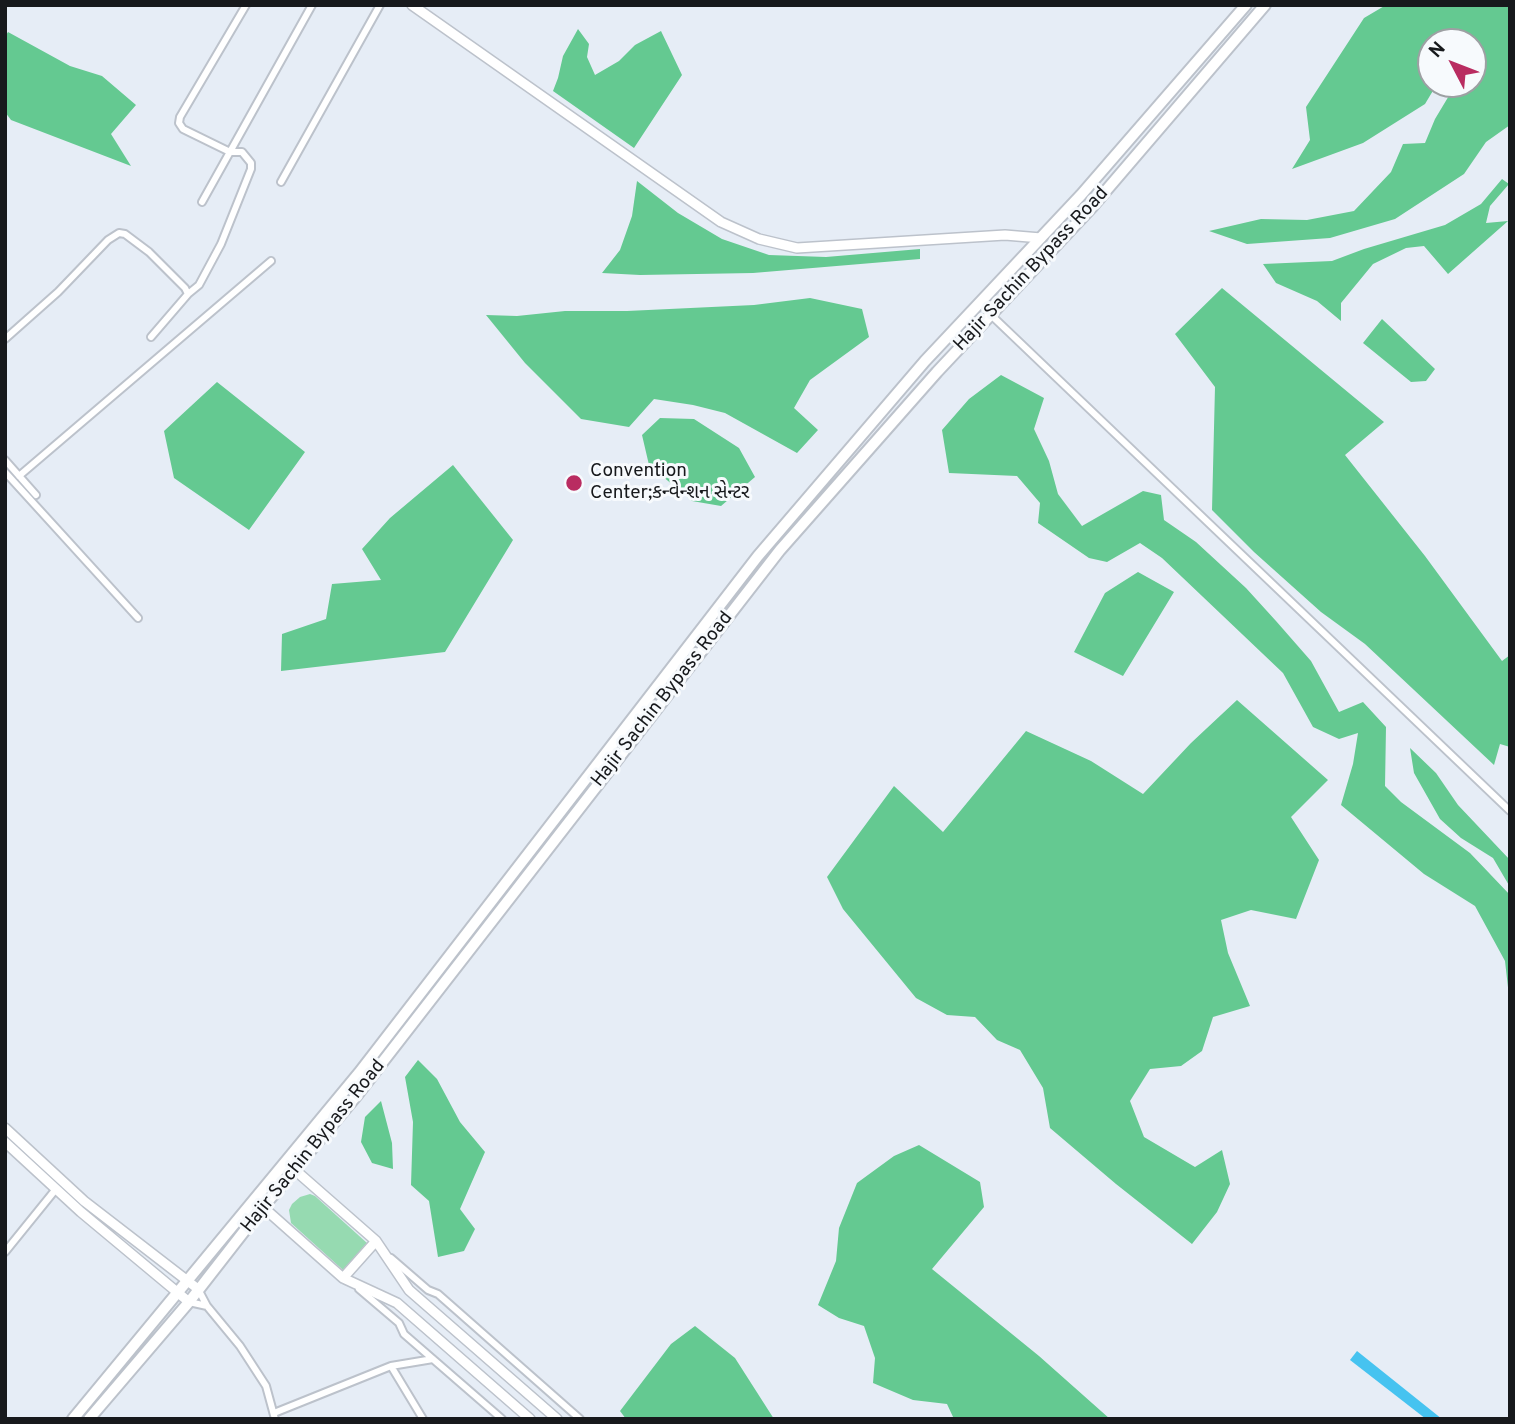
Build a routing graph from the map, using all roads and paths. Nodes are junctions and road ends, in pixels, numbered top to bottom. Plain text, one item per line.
1 (246, 5) edge
2 (312, 5) edge
3 (380, 5) edge
4 (412, 5) edge
5 (1246, 5) edge
6 (1265, 5) edge
7 (230, 152) junction
8 (281, 182) dead end
9 (202, 202) dead end
10 (1041, 238) junction
11 (271, 261) dead end
12 (188, 294) junction
13 (991, 315) junction
14 (151, 337) dead end
15 (5, 339) edge
16 (5, 460) edge
17 (5, 472) edge
18 (19, 476) junction
19 (36, 495) dead end
20 (138, 618) dead end
21 (1510, 811) edge
22 (5, 1128) edge
23 (5, 1142) edge
24 (295, 1170) junction
25 (56, 1189) junction
26 (263, 1207) junction
27 (378, 1245) junction
28 (5, 1252) edge
29 (347, 1280) junction
30 (188, 1282) junction
31 (198, 1289) junction
32 (178, 1293) junction
33 (189, 1302) junction
34 (206, 1306) junction
35 (433, 1359) junction
36 (391, 1366) junction
37 (275, 1416) edge
38 (73, 1419) edge
39 (89, 1419) edge
40 (423, 1419) edge
41 (502, 1419) edge
42 (530, 1419) edge
43 (556, 1419) edge
44 (580, 1419) edge

1 - 7 street
2 - 7 street
3 - 8 street
4 - 10 street
5 - 10 highway
6 - 13 highway, Hajir Sachin Bypass Road
7 - 9 street
7 - 12 street
10 - 30 highway
11 - 18 street
12 - 14 street
12 - 15 street
13 - 21 street
13 - 24 highway, Hajir Sachin Bypass Road
16 - 18 street
17 - 20 street
18 - 19 street
22 - 30 street
23 - 25 street
24 - 26 highway, Hajir Sachin Bypass Road
24 - 27 street
25 - 28 street
25 - 32 street
26 - 29 street
26 - 31 highway, Hajir Sachin Bypass Road
27 - 29 street
27 - 43 street
27 - 44 street
29 - 35 street
29 - 42 street
30 - 31 street
30 - 32 highway
31 - 33 highway, Hajir Sachin Bypass Road
31 - 34 street
32 - 33 street
32 - 38 highway
33 - 34 street
33 - 39 highway, Hajir Sachin Bypass Road
34 - 37 street
35 - 36 street
35 - 41 street
36 - 37 street
36 - 40 street

